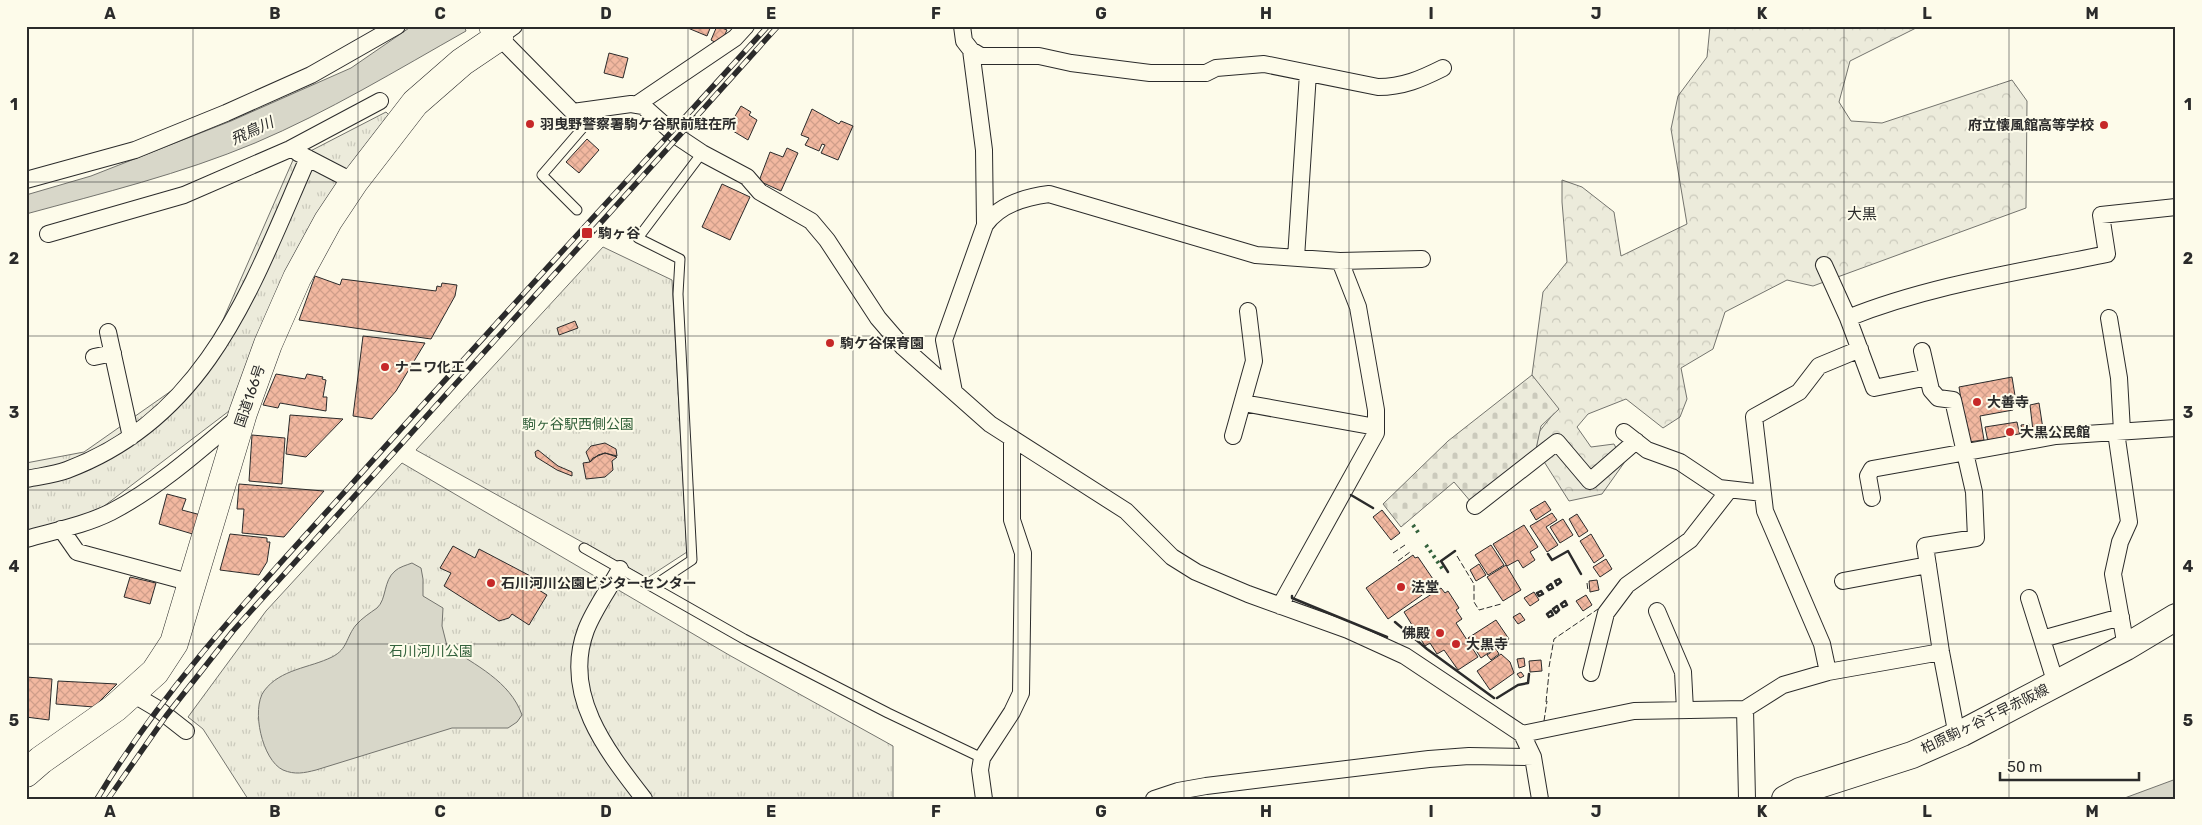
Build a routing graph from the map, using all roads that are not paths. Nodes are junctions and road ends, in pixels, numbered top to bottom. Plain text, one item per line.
1 (397, 26) edge
2 (746, 26) edge
3 (962, 26) edge
4 (502, 30) edge
5 (971, 50) junction
6 (1443, 68) dead end
7 (1308, 73) junction
8 (380, 101) dead end
9 (636, 105) junction
10 (583, 111) junction
11 (290, 149) junction
12 (702, 153) junction
13 (308, 158) junction
14 (26, 180) edge
15 (354, 182) junction
16 (2176, 207) edge
17 (576, 210) dead end
18 (985, 225) junction
19 (48, 234) dead end
20 (1296, 258) junction
21 (1422, 259) dead end
22 (1340, 261) junction
23 (1824, 265) dead end
24 (1248, 311) dead end
25 (1848, 318) junction
26 (2109, 318) dead end
27 (108, 332) dead end
28 (1860, 349) junction
29 (1922, 351) dead end
30 (113, 353) junction
31 (94, 357) dead end
32 (1928, 377) junction
33 (954, 392) junction
34 (1243, 402) junction
35 (244, 413) junction
36 (1376, 427) junction
37 (2176, 428) edge
38 (2119, 432) junction
39 (1233, 436) dead end
40 (131, 437) junction
41 (1012, 439) junction
42 (1964, 451) junction
43 (26, 479) edge
44 (1730, 490) junction
45 (1763, 493) junction
46 (1872, 498) dead end
47 (1475, 506) dead end
48 (61, 529) junction
49 (26, 539) edge
50 (584, 548) dead end
51 (1928, 565) junction
52 (620, 570) junction
53 (1843, 581) dead end
54 (192, 583) junction
55 (653, 586) junction
56 (2029, 598) dead end
57 (1280, 606) junction
58 (1657, 611) dead end
59 (2121, 617) junction
60 (2176, 617) edge
61 (2042, 639) junction
62 (2126, 647) junction
63 (1941, 652) junction
64 (1828, 672) junction
65 (1591, 673) dead end
66 (2056, 684) junction
67 (131, 693) junction
68 (1745, 708) junction
69 (1685, 710) junction
70 (186, 731) dead end
71 (1522, 734) junction
72 (1957, 736) junction
73 (1533, 757) junction
74 (982, 758) junction
75 (26, 774) edge
76 (644, 799) edge
77 (984, 799) edge
78 (1154, 799) edge
79 (1540, 799) edge
80 (1747, 799) edge
81 (1785, 799) edge

1 - 14 street
2 - 9 street
3 - 5 street
4 - 10 street
4 - 15 highway, 国道166号
5 - 7 street
5 - 18 street
6 - 7 street
7 - 20 street
8 - 11 street
9 - 10 street
9 - 12 street
10 - 17 lane
11 - 13 street
11 - 19 street
12 - 33 street
12 - 55 lane
13 - 15 street
13 - 40 street
15 - 35 highway, 国道166号
16 - 25 street
18 - 20 street
18 - 33 street
20 - 22 street
21 - 22 street
22 - 36 street
23 - 25 street
24 - 34 street
25 - 28 street
26 - 38 street
27 - 30 street
28 - 32 street
28 - 45 street
29 - 32 street
30 - 31 street
30 - 40 street
32 - 42 street
33 - 41 street
34 - 36 street
34 - 39 street
35 - 48 street
35 - 54 highway, 国道166号
36 - 57 street
37 - 38 street
38 - 42 street
38 - 59 street
40 - 43 street
41 - 57 street
41 - 74 street
42 - 46 street
42 - 51 street
44 - 45 street
44 - 47 street
44 - 65 street
45 - 64 street
48 - 49 street
48 - 54 street
50 - 52 lane
51 - 53 street
51 - 63 street
52 - 55 lane
52 - 76 street
54 - 67 highway, 国道166号
55 - 74 lane
56 - 61 street
57 - 71 street
58 - 69 street
59 - 61 street
59 - 62 street
60 - 62 main road, 柏原駒ヶ谷千早赤阪線
61 - 66 street
62 - 66 main road, 柏原駒ヶ谷千早赤阪線
63 - 64 street
63 - 72 street
64 - 68 street
66 - 72 main road, 柏原駒ヶ谷千早赤阪線
67 - 70 street
67 - 75 highway, 国道166号
68 - 69 street
68 - 80 street
69 - 71 street
71 - 73 street
72 - 81 main road, 柏原駒ヶ谷千早赤阪線
73 - 78 street
73 - 79 street
74 - 77 street

